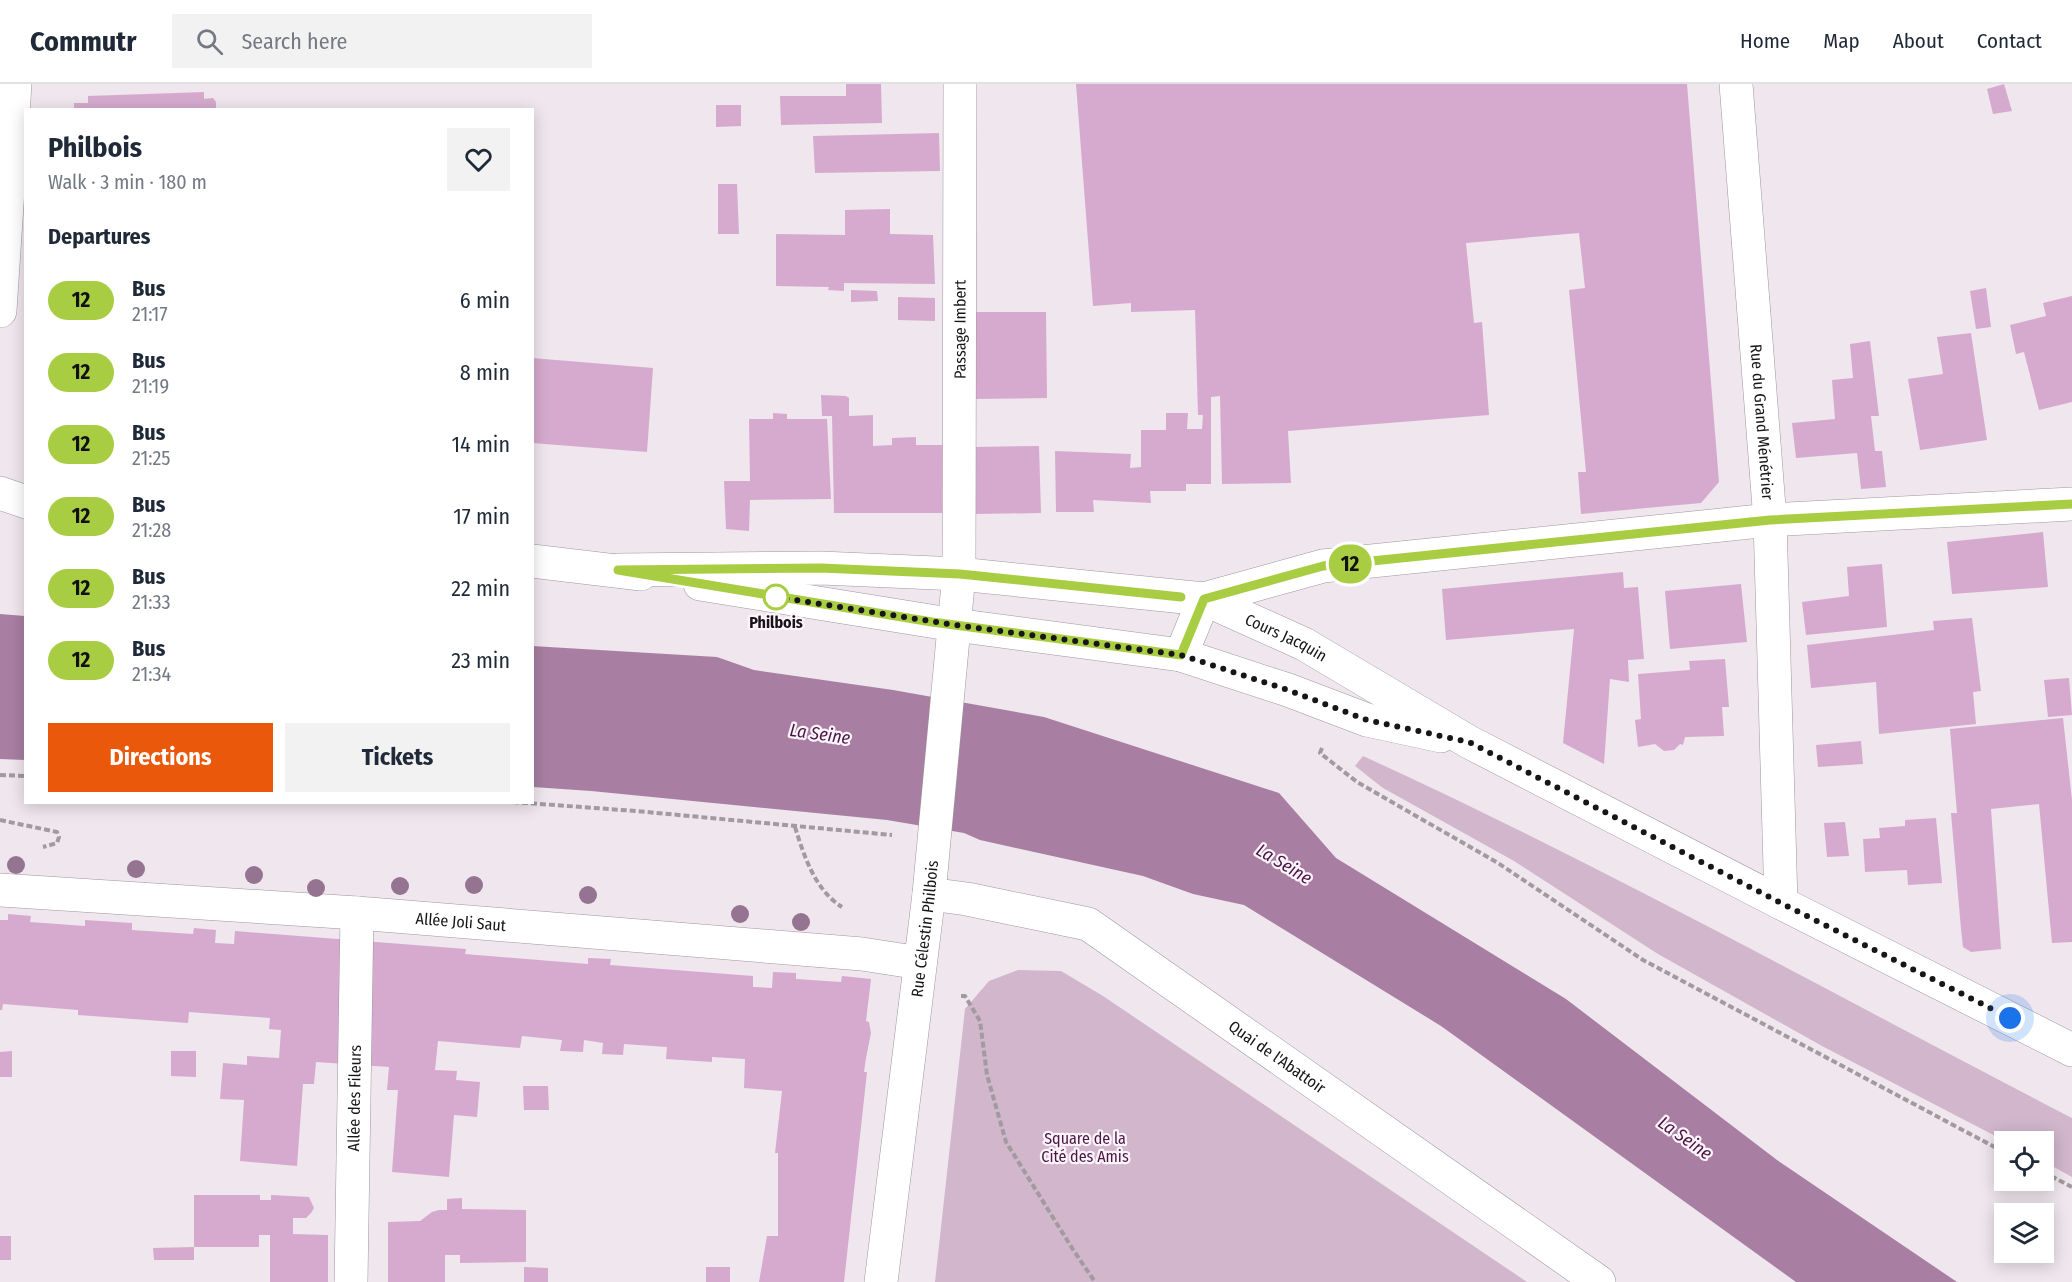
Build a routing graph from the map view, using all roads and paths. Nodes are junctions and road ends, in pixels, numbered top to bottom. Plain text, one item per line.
1 (15, 84) edge
2 (960, 84) edge
3 (1736, 84) edge
4 (0, 311) edge
5 (0, 494) edge
6 (24, 501) edge
7 (2072, 504) edge
8 (1770, 520) junction
9 (534, 561) edge
10 (618, 570) junction
11 (960, 574) junction
12 (1204, 599) junction
13 (954, 641) junction
14 (1181, 655) junction
15 (1469, 742) junction
16 (1323, 743) dead end
17 (0, 775) edge
18 (24, 776) edge
19 (534, 804) edge
20 (0, 820) edge
21 (795, 827) junction
22 (898, 836) dead end
23 (36, 847) dead end
24 (930, 879) junction
25 (0, 890) edge
26 (1781, 903) junction
27 (846, 910) dead end
28 (357, 913) junction
29 (919, 975) junction
30 (2072, 1050) edge
31 (1994, 1147) edge
32 (2054, 1178) edge
33 (2072, 1187) edge
34 (351, 1282) edge
35 (881, 1282) edge
36 (1095, 1282) edge
37 (1599, 1282) edge

1 - 4 street
2 - 11 street, Passage Imbert
3 - 8 street, Rue du Grand Ménétrier
5 - 6 street
7 - 8 street
8 - 12 street
8 - 26 street, Rue du Grand Ménétrier
9 - 10 street, Cours Jacquin
10 - 11 street, Cours Jacquin
10 - 13 street, Cours Jacquin
11 - 12 street, Cours Jacquin
11 - 13 street, Rue Célestin Philbois
12 - 14 street
12 - 15 street, Cours Jacquin
13 - 14 street, Cours Jacquin
13 - 24 street, Rue Célestin Philbois
14 - 15 street, Cours Jacquin
15 - 26 street, Cours Jacquin
16 - 31 path
17 - 18 path
19 - 21 path
20 - 23 path
21 - 22 path
21 - 27 path
24 - 29 street, Rue Célestin Philbois
24 - 37 street, Quai de l'Abattoir
25 - 28 street, Allée Joli Saut
26 - 30 street, Cours Jacquin
28 - 29 street, Allée Joli Saut
28 - 34 street, Allée des Fileurs
29 - 35 street, Rue Célestin Philbois
29 - 36 path
32 - 33 path

